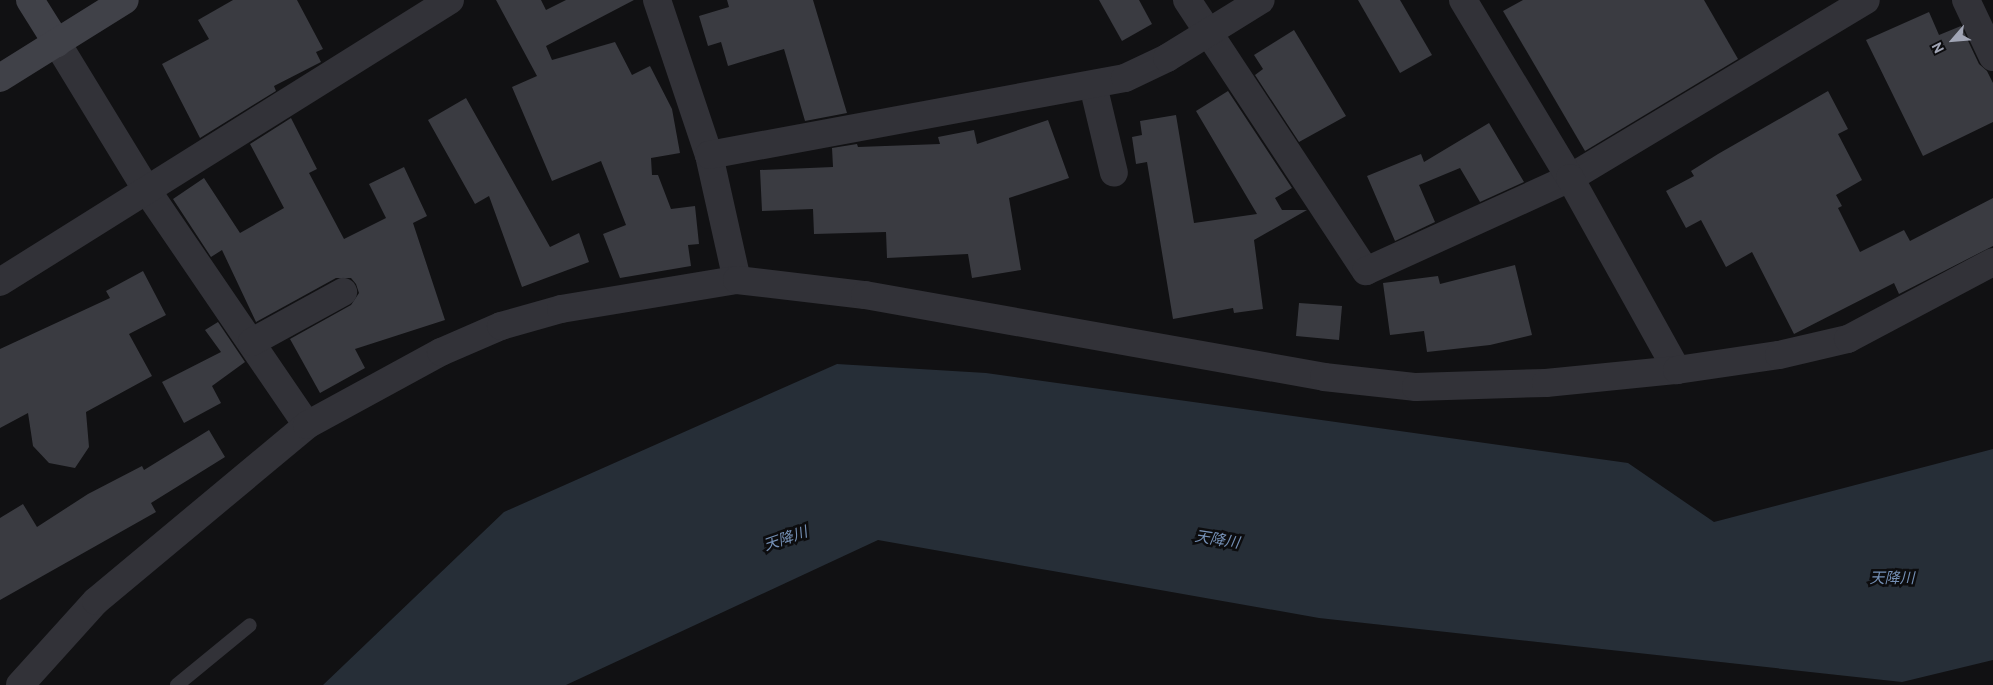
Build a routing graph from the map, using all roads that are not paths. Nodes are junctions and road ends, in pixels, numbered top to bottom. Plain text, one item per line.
1 (30, 0) edge
2 (125, 0) edge
3 (450, 0) edge
4 (657, 0) edge
5 (1187, 0) edge
6 (1261, 0) edge
7 (1866, 0) edge
8 (1966, 0) edge
9 (1469, 2) edge
10 (1207, 32) junction
11 (57, 43) junction
12 (1993, 57) edge
13 (0, 78) edge
14 (1093, 85) junction
15 (709, 155) junction
16 (1114, 173) dead end
17 (1570, 178) junction
18 (148, 192) junction
19 (1993, 262) edge
20 (737, 280) junction
21 (0, 282) edge
22 (343, 292) dead end
23 (252, 342) junction
24 (1677, 370) junction
25 (307, 425) junction
26 (250, 625) dead end
27 (20, 685) edge
28 (177, 685) edge

1 - 11 street
2 - 11 street
3 - 18 street
4 - 15 street
5 - 10 street
6 - 10 street
7 - 17 street
8 - 12 street
9 - 17 street
10 - 14 street
10 - 17 street
11 - 13 street
11 - 18 street
14 - 15 street
14 - 16 street
15 - 20 street
17 - 24 street
18 - 21 street
18 - 23 street
19 - 24 street
20 - 24 street
20 - 25 street
22 - 23 street
23 - 25 street
25 - 27 street
26 - 28 lane

